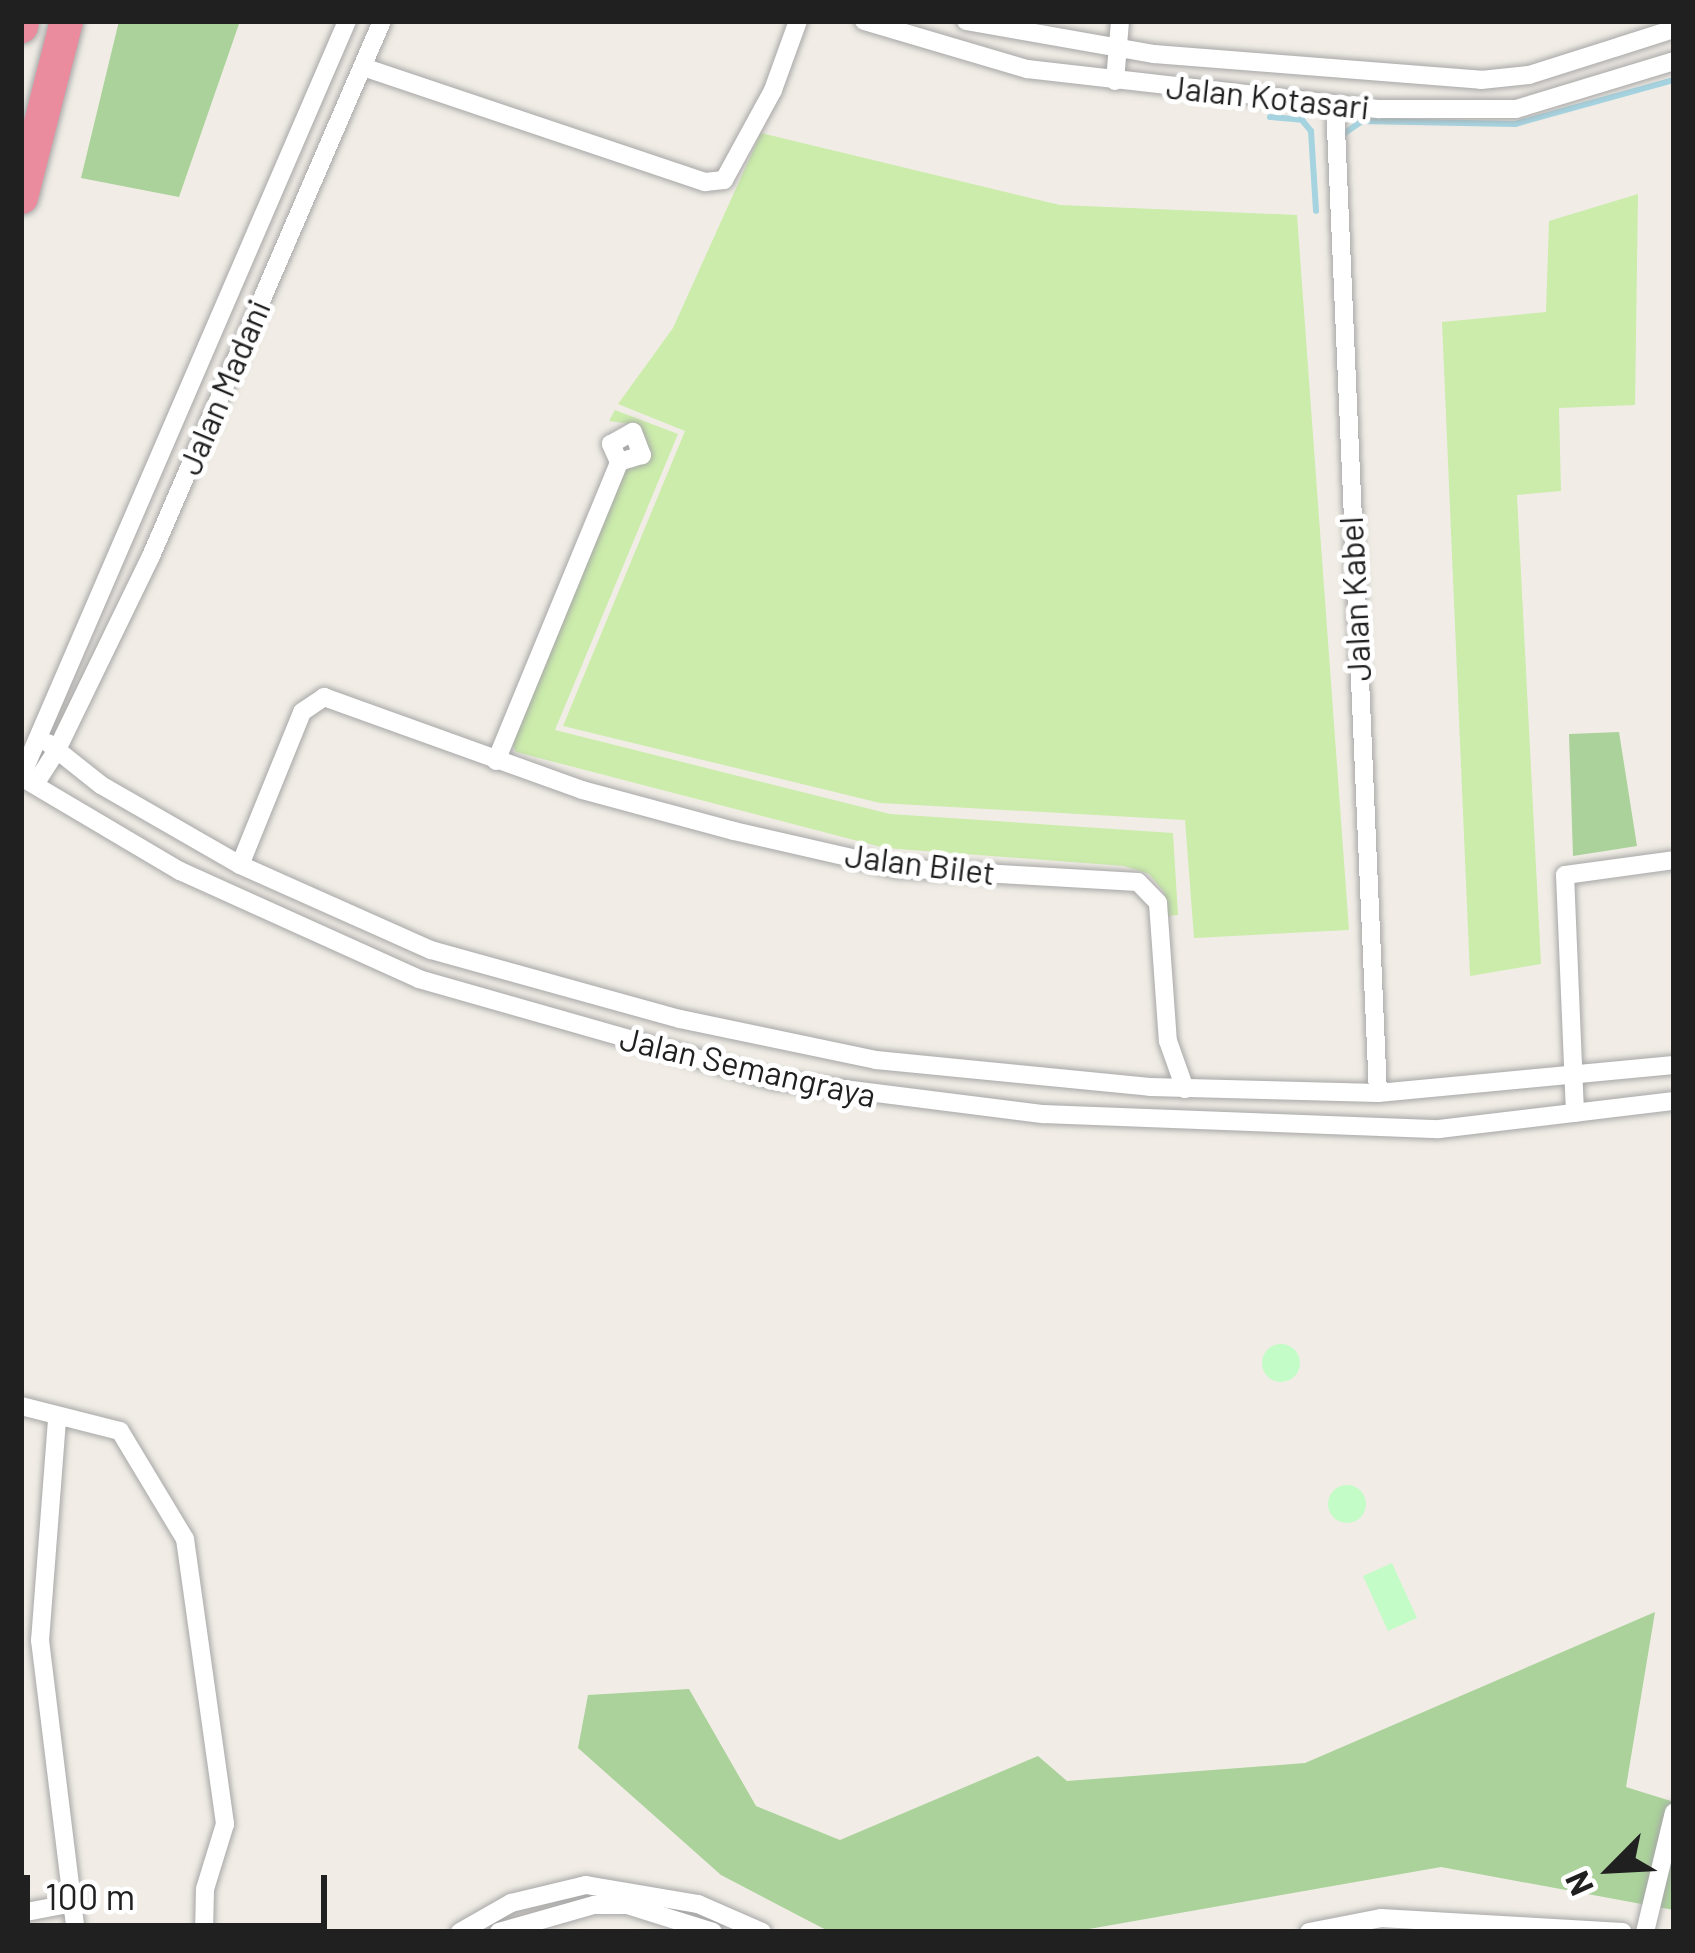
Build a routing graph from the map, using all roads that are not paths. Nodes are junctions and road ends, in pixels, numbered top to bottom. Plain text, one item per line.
1 (66, 21) edge
2 (347, 21) edge
3 (382, 21) edge
4 (798, 21) edge
5 (864, 21) edge
6 (966, 21) edge
7 (1120, 21) edge
8 (1674, 29) edge
9 (1118, 49) junction
10 (1674, 61) edge
11 (363, 67) junction
12 (1115, 81) junction
13 (1335, 113) junction
14 (21, 197) edge
15 (619, 462) dead end
16 (30, 739) edge
17 (57, 750) junction
18 (496, 761) junction
19 (26, 779) edge
20 (1674, 860) edge
21 (240, 865) junction
22 (680, 1019) junction
23 (1168, 1041) junction
24 (672, 1054) junction
25 (1674, 1065) edge
26 (1572, 1076) junction
27 (1150, 1087) junction
28 (1185, 1089) junction
29 (1378, 1093) junction
30 (1674, 1101) edge
31 (1575, 1113) junction
32 (21, 1406) edge
33 (56, 1420) junction
34 (1674, 1812) edge
35 (68, 1904) junction
36 (21, 1913) edge
37 (692, 1920) edge
38 (1444, 1921) junction
39 (76, 1932) edge
40 (204, 1932) edge
41 (460, 1932) edge
42 (499, 1932) edge
43 (713, 1932) edge
44 (761, 1932) edge
45 (1309, 1932) edge
46 (1405, 1932) edge
47 (1622, 1932) edge
48 (1645, 1932) edge

1 - 14 highway
2 - 16 street, Jalan Madani
3 - 11 street, Jalan Madani
4 - 11 street
5 - 12 street, Jalan Kotasari
6 - 9 street, Jalan Kotasari
7 - 9 street
8 - 9 street, Jalan Kotasari
9 - 12 street
10 - 13 street, Jalan Kotasari
11 - 17 street, Jalan Madani
12 - 13 street, Jalan Kotasari
13 - 29 street, Jalan Kabel
15 - 18 street
16 - 17 street, Jalan Semangraya
16 - 19 street, Jalan Madani
17 - 19 street, Jalan Madani
17 - 21 street, Jalan Semangraya
18 - 21 street, Jalan Bilet
18 - 23 street, Jalan Bilet
19 - 24 street, Jalan Semangraya
20 - 26 street
21 - 22 street, Jalan Semangraya
22 - 24 street
22 - 27 street, Jalan Semangraya
23 - 27 street
23 - 28 street, Jalan Bilet
24 - 31 street, Jalan Semangraya
25 - 26 street, Jalan Semangraya
26 - 29 street, Jalan Semangraya
26 - 31 street
27 - 28 street, Jalan Semangraya
28 - 29 street, Jalan Semangraya
30 - 31 street, Jalan Semangraya
32 - 33 street
33 - 35 street
33 - 40 street
34 - 48 street
35 - 36 street
35 - 39 street
37 - 41 street
37 - 42 street
37 - 43 street
37 - 44 street
38 - 45 street
38 - 46 street
38 - 47 street

